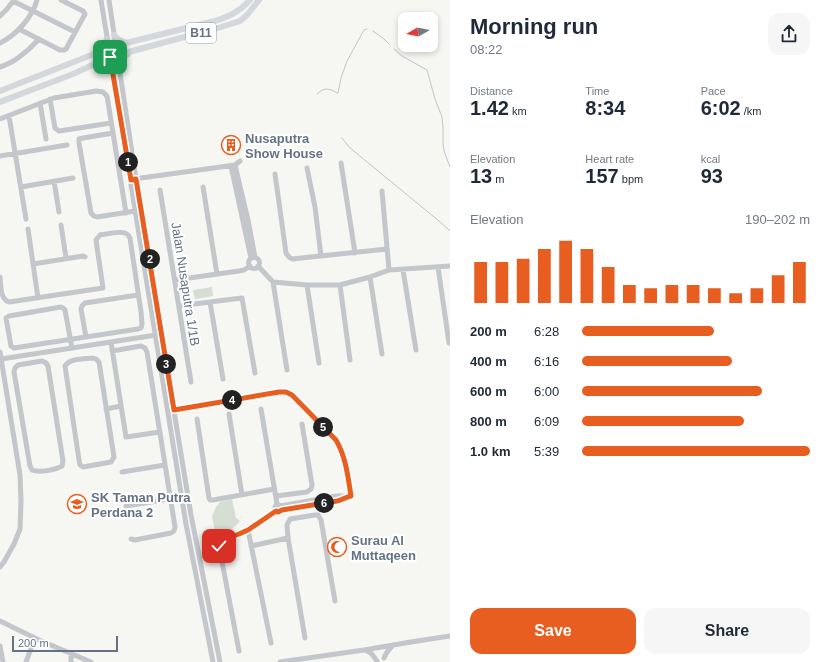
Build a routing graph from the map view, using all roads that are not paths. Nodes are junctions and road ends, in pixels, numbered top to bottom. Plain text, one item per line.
1 (37, 0) edge
2 (61, 0) edge
3 (101, 0) edge
4 (109, 0) edge
5 (250, 0) edge
6 (259, 0) edge
7 (13, 1) edge
8 (33, 11) junction
9 (0, 16) edge
10 (19, 29) junction
11 (75, 32) junction
12 (114, 35) junction
13 (39, 39) junction
14 (107, 39) junction
15 (0, 43) edge
16 (126, 43) junction
17 (116, 47) junction
18 (109, 49) junction
19 (133, 51) junction
20 (99, 52) junction
21 (117, 55) junction
22 (110, 57) junction
23 (93, 65) junction
24 (0, 67) edge
25 (116, 72) junction
26 (0, 91) edge
27 (50, 99) junction
28 (0, 102) edge
29 (40, 103) junction
30 (9, 116) junction
31 (0, 118) edge
32 (111, 123) junction
33 (113, 133) junction
34 (46, 139) dead end
35 (67, 145) dead end
36 (15, 154) junction
37 (0, 156) edge
38 (240, 161) dead end
39 (341, 163) dead end
40 (233, 165) junction
41 (307, 168) dead end
42 (275, 174) dead end
43 (73, 178) dead end
44 (133, 180) junction
45 (54, 182) junction
46 (203, 186) dead end
47 (21, 187) junction
48 (160, 190) dead end
49 (382, 191) dead end
50 (135, 211) junction
51 (59, 212) dead end
52 (126, 213) junction
53 (26, 219) dead end
54 (61, 225) dead end
55 (28, 229) dead end
56 (387, 249) junction
57 (355, 252) junction
58 (321, 256) junction
59 (85, 257) dead end
60 (66, 258) junction
61 (253, 258) junction
62 (33, 264) junction
63 (250, 266) junction
64 (258, 266) junction
65 (450, 266) edge
66 (438, 267) junction
67 (389, 270) junction
68 (403, 270) junction
69 (217, 274) junction
70 (0, 277) edge
71 (370, 277) junction
72 (175, 280) junction
73 (273, 282) junction
74 (307, 285) junction
75 (340, 285) junction
76 (138, 295) junction
77 (38, 298) junction
78 (210, 302) junction
79 (179, 306) junction
80 (156, 335) junction
81 (86, 337) junction
82 (70, 339) junction
83 (111, 342) junction
84 (449, 343) dead end
85 (72, 348) junction
86 (416, 350) dead end
87 (112, 351) junction
88 (0, 352) edge
89 (382, 354) dead end
90 (1, 359) junction
91 (350, 360) dead end
92 (319, 363) dead end
93 (287, 370) dead end
94 (255, 373) dead end
95 (222, 379) dead end
96 (190, 382) dead end
97 (121, 406) junction
98 (106, 409) junction
99 (261, 409) dead end
100 (171, 411) junction
101 (229, 414) dead end
102 (197, 419) dead end
103 (22, 422) junction
104 (12, 423) junction
105 (302, 424) dead end
106 (160, 432) junction
107 (165, 465) junction
108 (122, 472) dead end
109 (274, 489) junction
110 (242, 495) junction
111 (276, 496) junction
112 (182, 497) junction
113 (170, 499) junction
114 (126, 506) dead end
115 (279, 508) junction
116 (248, 530) junction
117 (288, 538) junction
118 (131, 539) dead end
119 (251, 546) junction
120 (0, 567) edge
121 (334, 601) dead end
122 (0, 621) edge
123 (450, 636) edge
124 (36, 638) junction
125 (305, 638) dead end
126 (271, 643) dead end
127 (394, 645) junction
128 (0, 646) edge
129 (382, 647) junction
130 (375, 648) junction
131 (364, 650) junction
132 (239, 651) dead end
133 (71, 654) junction
134 (384, 660) edge
135 (212, 661) edge
136 (220, 661) edge
137 (377, 661) edge
138 (3, 662) edge
139 (26, 662) edge
140 (71, 662) edge
141 (91, 662) edge
142 (280, 662) edge

1 - 8 street
2 - 11 street
3 - 14 street
4 - 12 street
5 - 16 main road, B11
6 - 19 main road, B11
7 - 8 street
7 - 9 street
8 - 10 street
8 - 11 street
10 - 13 street
10 - 15 street
11 - 13 street
12 - 16 main road
12 - 17 street
13 - 24 street
14 - 18 street
14 - 20 main road
16 - 17 main road, B11
17 - 18 main road, B11
17 - 21 street
18 - 20 main road, B11
18 - 22 street
19 - 21 main road, B11
19 - 25 main road
20 - 26 main road, B11
21 - 22 main road, B11
21 - 25 street
22 - 23 main road, B11
22 - 25 street
23 - 25 main road
23 - 28 main road, B11
25 - 44 street
27 - 29 street
27 - 32 street
27 - 32 street
29 - 30 street
29 - 34 street
30 - 31 street
30 - 36 street
32 - 33 street
33 - 52 street
33 - 52 street
35 - 36 street
36 - 37 street
36 - 47 street
38 - 40 street
39 - 57 street
40 - 44 street
40 - 61 street
41 - 58 street
42 - 58 street
43 - 45 street
44 - 50 street
44 - 100 street
45 - 47 street
45 - 51 street
46 - 69 street
47 - 53 street
48 - 72 street, Jalan Nusaputra 1/1B
49 - 56 street
50 - 52 street
50 - 80 street
54 - 60 street
55 - 62 street
56 - 57 street
56 - 67 street
57 - 58 street
59 - 60 street
60 - 62 street
61 - 63 street
61 - 64 street
62 - 77 street
63 - 64 street
63 - 69 street
64 - 73 street
65 - 66 street
66 - 68 street
66 - 84 street
67 - 68 street
67 - 71 street
68 - 86 street
69 - 72 street
70 - 77 street
71 - 75 street
71 - 89 street
72 - 79 street, Jalan Nusaputra 1/1B
73 - 74 street
73 - 93 street
74 - 75 street
74 - 92 street
75 - 91 street
76 - 77 street
76 - 81 street
76 - 81 street
78 - 79 street
78 - 94 street
78 - 95 street
79 - 96 street, Jalan Nusaputra 1/1B
80 - 83 street
80 - 100 street
81 - 82 street
82 - 82 street
82 - 85 street
83 - 85 street
83 - 87 street
85 - 90 street
87 - 97 street
87 - 106 street
88 - 90 street
90 - 104 street
97 - 98 street
97 - 106 street
98 - 98 street
99 - 109 street
100 - 112 street
100 - 115 street
100 - 136 street
101 - 110 street
102 - 110 street
103 - 103 street
103 - 104 street
104 - 120 street
105 - 111 street
106 - 107 street
107 - 108 street
107 - 113 street
109 - 110 street
109 - 111 street
111 - 115 street
112 - 113 street
112 - 135 street
113 - 114 street
113 - 118 street
115 - 116 street
116 - 119 street
116 - 132 street
117 - 119 street
117 - 121 street
117 - 125 street
119 - 126 street
122 - 124 street
123 - 127 street
124 - 133 street
124 - 139 street
127 - 129 street
127 - 134 street
128 - 138 street
129 - 130 street
129 - 134 street
130 - 131 street
130 - 137 street
131 - 137 street
131 - 142 street
133 - 140 street
133 - 141 street

